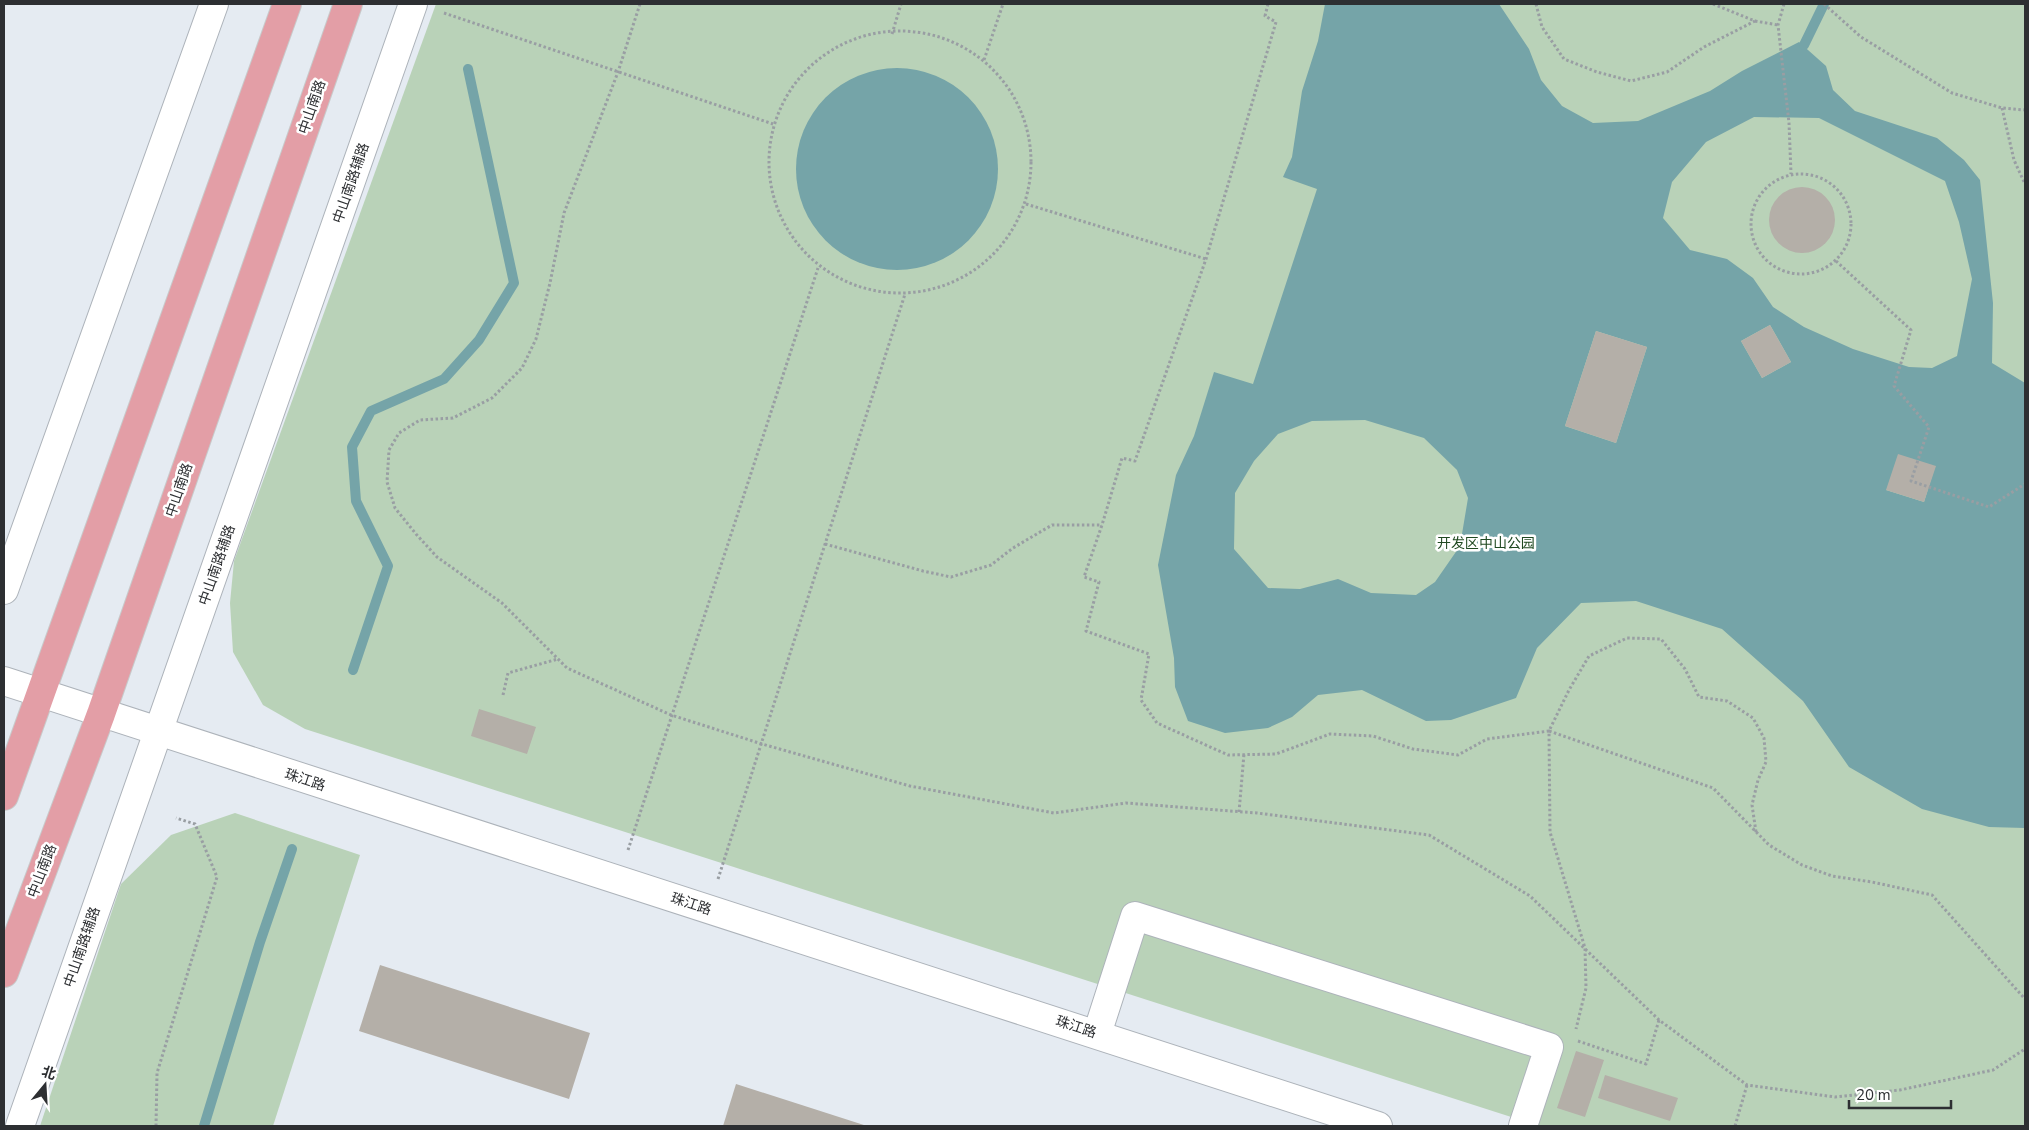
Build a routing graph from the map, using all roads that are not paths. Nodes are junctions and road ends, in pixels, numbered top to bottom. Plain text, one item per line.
1 (214, 4) edge
2 (287, 4) edge
3 (348, 4) edge
4 (425, 7) edge
5 (4, 590) edge
6 (4, 681) edge
7 (41, 694) junction
8 (101, 714) junction
9 (158, 731) junction
10 (4, 796) edge
11 (4, 973) edge
12 (1097, 1034) junction
13 (20, 1126) edge
14 (1378, 1126) edge
15 (1523, 1126) edge

1 - 5 street
2 - 7 main road
3 - 8 main road, 中山南路
4 - 9 street, 中山南路辅路
6 - 7 street, 珠江路
7 - 8 street, 珠江路
7 - 10 main road
8 - 9 street, 珠江路
8 - 11 main road, 中山南路
9 - 12 street, 珠江路
9 - 13 street, 中山南路辅路
12 - 14 street, 珠江路
12 - 15 street

